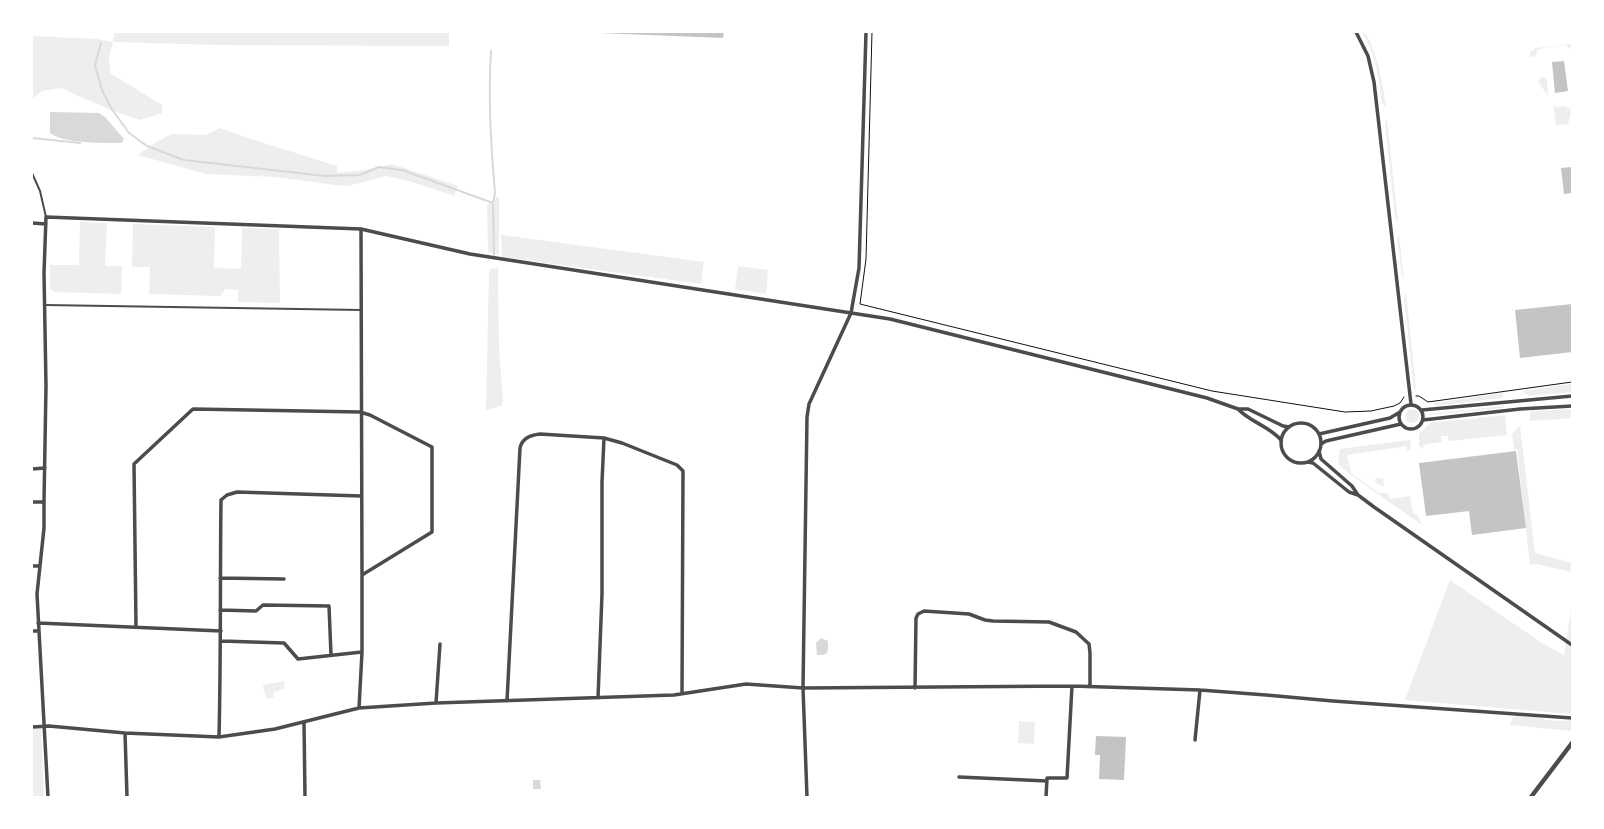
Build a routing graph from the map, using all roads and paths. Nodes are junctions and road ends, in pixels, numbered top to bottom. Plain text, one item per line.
1 (866, 32) edge
2 (872, 32) edge
3 (1356, 32) edge
4 (32, 173) edge
5 (46, 217) junction
6 (32, 223) edge
7 (46, 224) junction
8 (361, 229) junction
9 (44, 305) junction
10 (361, 310) junction
11 (851, 313) junction
12 (1572, 382) edge
13 (1415, 396) dead end
14 (1572, 396) edge
15 (1404, 397) dead end
16 (1411, 404) junction
17 (1572, 406) edge
18 (1238, 409) junction
19 (1422, 410) junction
20 (360, 412) junction
21 (1400, 412) junction
22 (1423, 420) junction
23 (1401, 424) junction
24 (1289, 427) junction
25 (1319, 434) junction
26 (604, 438) junction
27 (1281, 440) junction
28 (1321, 444) junction
29 (1319, 451) junction
30 (1308, 462) junction
31 (45, 468) junction
32 (32, 469) edge
33 (1358, 495) junction
34 (361, 496) junction
35 (32, 502) edge
36 (44, 502) junction
37 (32, 566) edge
38 (39, 566) junction
39 (362, 575) junction
40 (220, 578) junction
41 (284, 579) dead end
42 (220, 610) junction
43 (38, 623) junction
44 (136, 627) junction
45 (32, 631) edge
46 (39, 631) junction
47 (221, 631) junction
48 (221, 641) junction
49 (440, 644) dead end
50 (1572, 645) edge
51 (362, 652) junction
52 (331, 655) junction
53 (1072, 686) junction
54 (1090, 687) junction
55 (803, 688) junction
56 (915, 688) junction
57 (1200, 690) junction
58 (682, 694) junction
59 (598, 698) junction
60 (507, 701) junction
61 (436, 703) junction
62 (359, 708) junction
63 (1572, 718) edge
64 (304, 723) junction
65 (44, 726) junction
66 (32, 727) edge
67 (125, 733) junction
68 (219, 736) junction
69 (1196, 740) dead end
70 (1572, 743) edge
71 (958, 777) dead end
72 (1047, 781) junction
73 (48, 797) edge
74 (127, 797) edge
75 (305, 797) edge
76 (807, 797) edge
77 (1046, 797) edge
78 (1531, 797) edge

1 - 11 street
2 - 15 path
3 - 16 street
4 - 5 lane
5 - 7 street
5 - 8 street
6 - 7 street
7 - 9 street
8 - 10 street
8 - 11 street
9 - 10 lane
9 - 31 street
10 - 20 street
11 - 18 street
11 - 55 street
12 - 13 path
14 - 19 street
16 - 19 street
16 - 21 street
17 - 22 street
18 - 24 street
18 - 27 street
19 - 22 street
20 - 34 street
20 - 39 street
20 - 44 street
21 - 23 street
21 - 25 street
22 - 23 street
23 - 28 street
24 - 25 street
24 - 27 street
25 - 28 street
26 - 58 street
26 - 59 street
26 - 60 street
27 - 30 street
28 - 29 street
29 - 30 street
29 - 33 street
30 - 33 street
31 - 32 street
31 - 36 street
33 - 50 street
34 - 39 street
34 - 40 street
35 - 36 street
36 - 38 street
37 - 38 street
38 - 43 street
39 - 51 street
40 - 41 street
40 - 42 street
42 - 47 street
42 - 52 street
43 - 44 street
43 - 46 street
44 - 47 street
45 - 46 street
46 - 65 street
47 - 48 street
48 - 52 street
48 - 68 street
49 - 61 street
51 - 52 street
51 - 62 street
53 - 54 street
53 - 56 street
53 - 72 street
54 - 56 street
54 - 57 street
55 - 56 street
55 - 58 street
55 - 76 street
57 - 63 street
57 - 69 street
58 - 59 street
59 - 60 street
60 - 61 street
61 - 62 street
62 - 64 street
64 - 68 street
64 - 75 street
65 - 66 street
65 - 67 street
65 - 73 street
67 - 68 street
67 - 74 street
70 - 78 street
71 - 72 street
72 - 77 street

